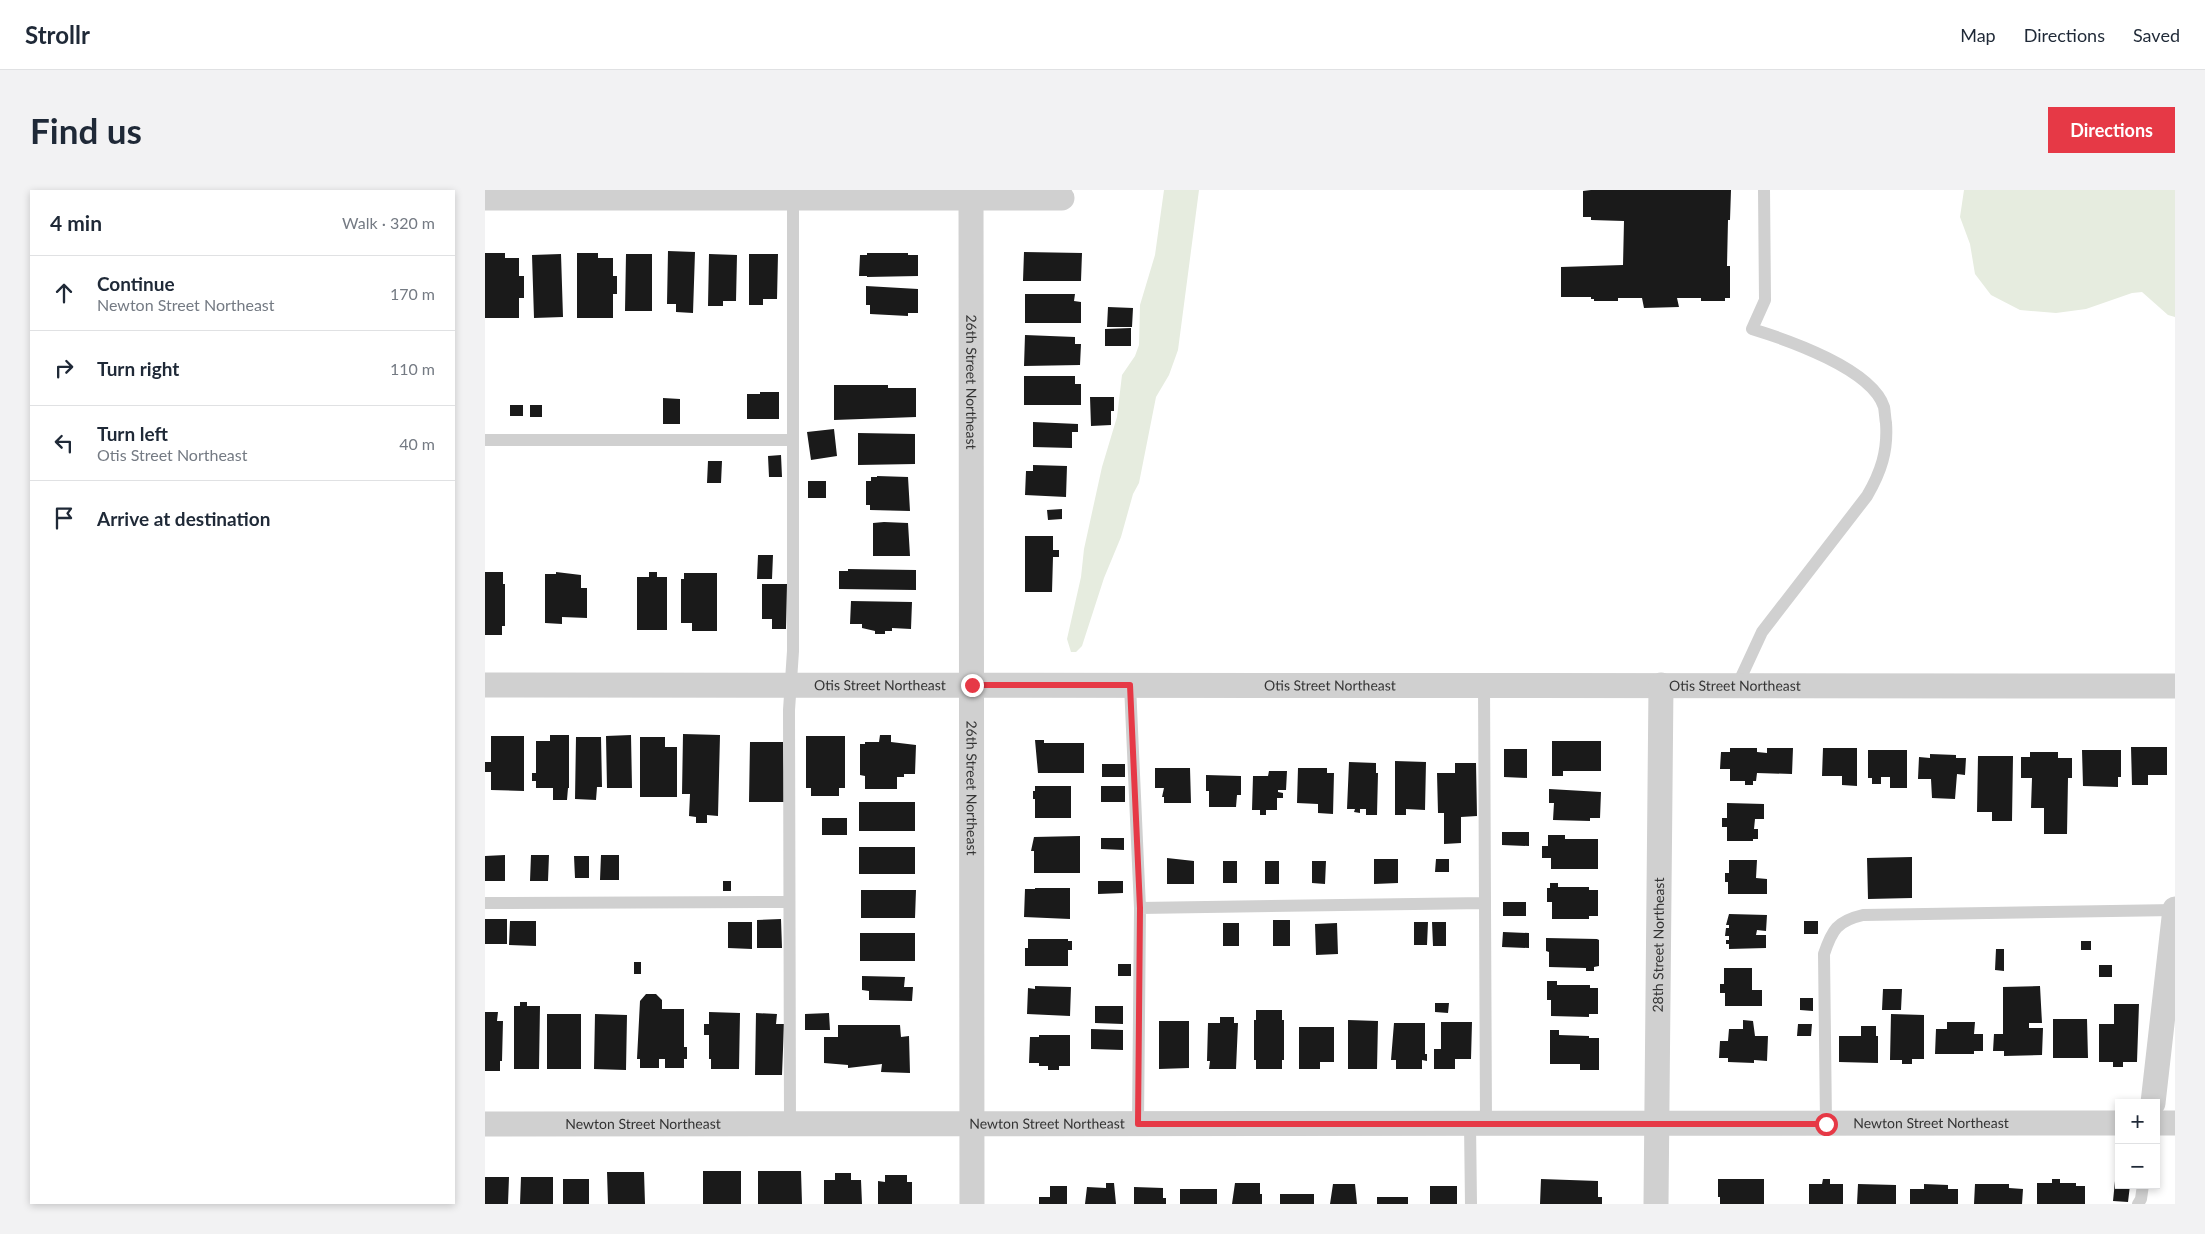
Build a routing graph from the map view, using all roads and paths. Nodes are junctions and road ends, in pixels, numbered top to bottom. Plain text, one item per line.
1 (1764, 190) edge
2 (618, 194) edge
3 (971, 194) edge
4 (485, 198) edge
5 (793, 198) junction
6 (1062, 198) dead end
7 (485, 440) edge
8 (792, 440) junction
9 (485, 684) edge
10 (791, 684) junction
11 (972, 685) junction
12 (1130, 685) junction
13 (1484, 685) junction
14 (1661, 685) junction
15 (1737, 686) junction
16 (2175, 686) edge
17 (789, 902) junction
18 (485, 903) edge
19 (1485, 903) junction
20 (1140, 908) junction
21 (2175, 910) edge
22 (2153, 1099) edge
23 (2115, 1123) edge
24 (2160, 1123) edge
25 (2175, 1123) edge
26 (485, 1124) edge
27 (790, 1124) junction
28 (972, 1124) junction
29 (1138, 1124) junction
30 (1478, 1124) junction
31 (1656, 1124) junction
32 (1826, 1124) junction
33 (2142, 1189) edge
34 (972, 1204) edge
35 (1471, 1204) edge
36 (1657, 1204) edge
37 (2138, 1204) edge

1 - 15 lane
2 - 4 street
2 - 5 street
3 - 5 street
3 - 6 street
3 - 11 street, 26th Street Northeast
5 - 8 lane
7 - 8 lane
8 - 10 lane
9 - 10 street, Otis Street Northeast
10 - 11 street, Otis Street Northeast
10 - 17 lane
11 - 12 street, Otis Street Northeast
11 - 28 street, 26th Street Northeast
12 - 13 street, Otis Street Northeast
12 - 20 lane
13 - 14 street, Otis Street Northeast
13 - 19 lane
14 - 15 street, Otis Street Northeast
14 - 31 street, 28th Street Northeast
15 - 16 street, Otis Street Northeast
17 - 18 lane
17 - 27 lane
19 - 20 lane
19 - 30 lane
20 - 29 lane
21 - 22 street
21 - 32 lane
23 - 32 street, Newton Street Northeast
24 - 25 street
26 - 27 street, Newton Street Northeast
27 - 28 street, Newton Street Northeast
28 - 29 street, Newton Street Northeast
28 - 34 street, 26th Street Northeast
29 - 30 street, Newton Street Northeast
30 - 31 street, Newton Street Northeast
30 - 35 lane
31 - 32 street, Newton Street Northeast
31 - 36 street, 28th Street Northeast
33 - 37 lane

